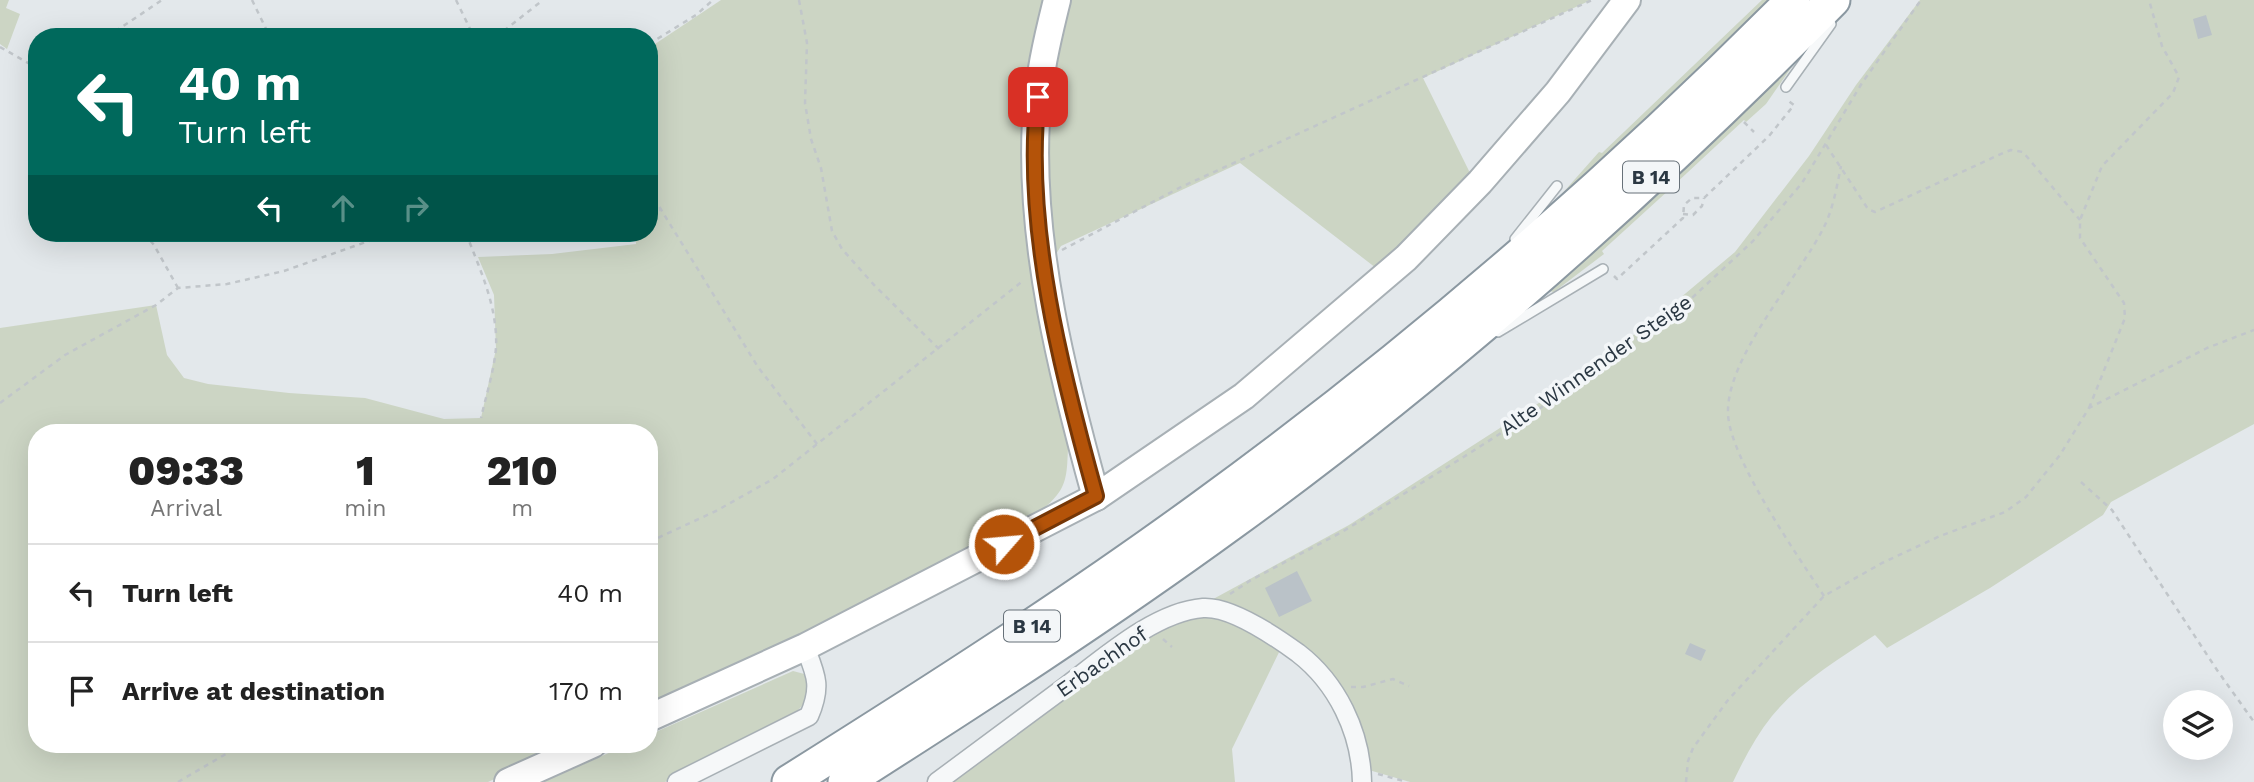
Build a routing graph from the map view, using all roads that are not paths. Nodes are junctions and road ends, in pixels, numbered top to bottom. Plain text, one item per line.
1 (1057, 0) edge
2 (1627, 0) edge
3 (1793, 0) edge
4 (1834, 10) edge
5 (1783, 91) road end
6 (1557, 187) dead end
7 (1505, 249) dead end
8 (1606, 270) road end
9 (1460, 344) junction
10 (1096, 496) junction
11 (805, 647) junction
12 (658, 714) edge
13 (573, 753) edge
14 (1362, 775) edge
15 (508, 782) edge
16 (677, 782) edge
17 (789, 782) edge
18 (845, 782) edge
19 (937, 782) edge

1 - 10 street
2 - 10 street
3 - 17 highway, B 14
4 - 5 lane
4 - 9 highway, B 14
6 - 7 lane
8 - 9 lane
9 - 18 highway, B 14
10 - 11 street
11 - 12 street
11 - 16 street
13 - 15 street
14 - 19 street, Erbachhof

